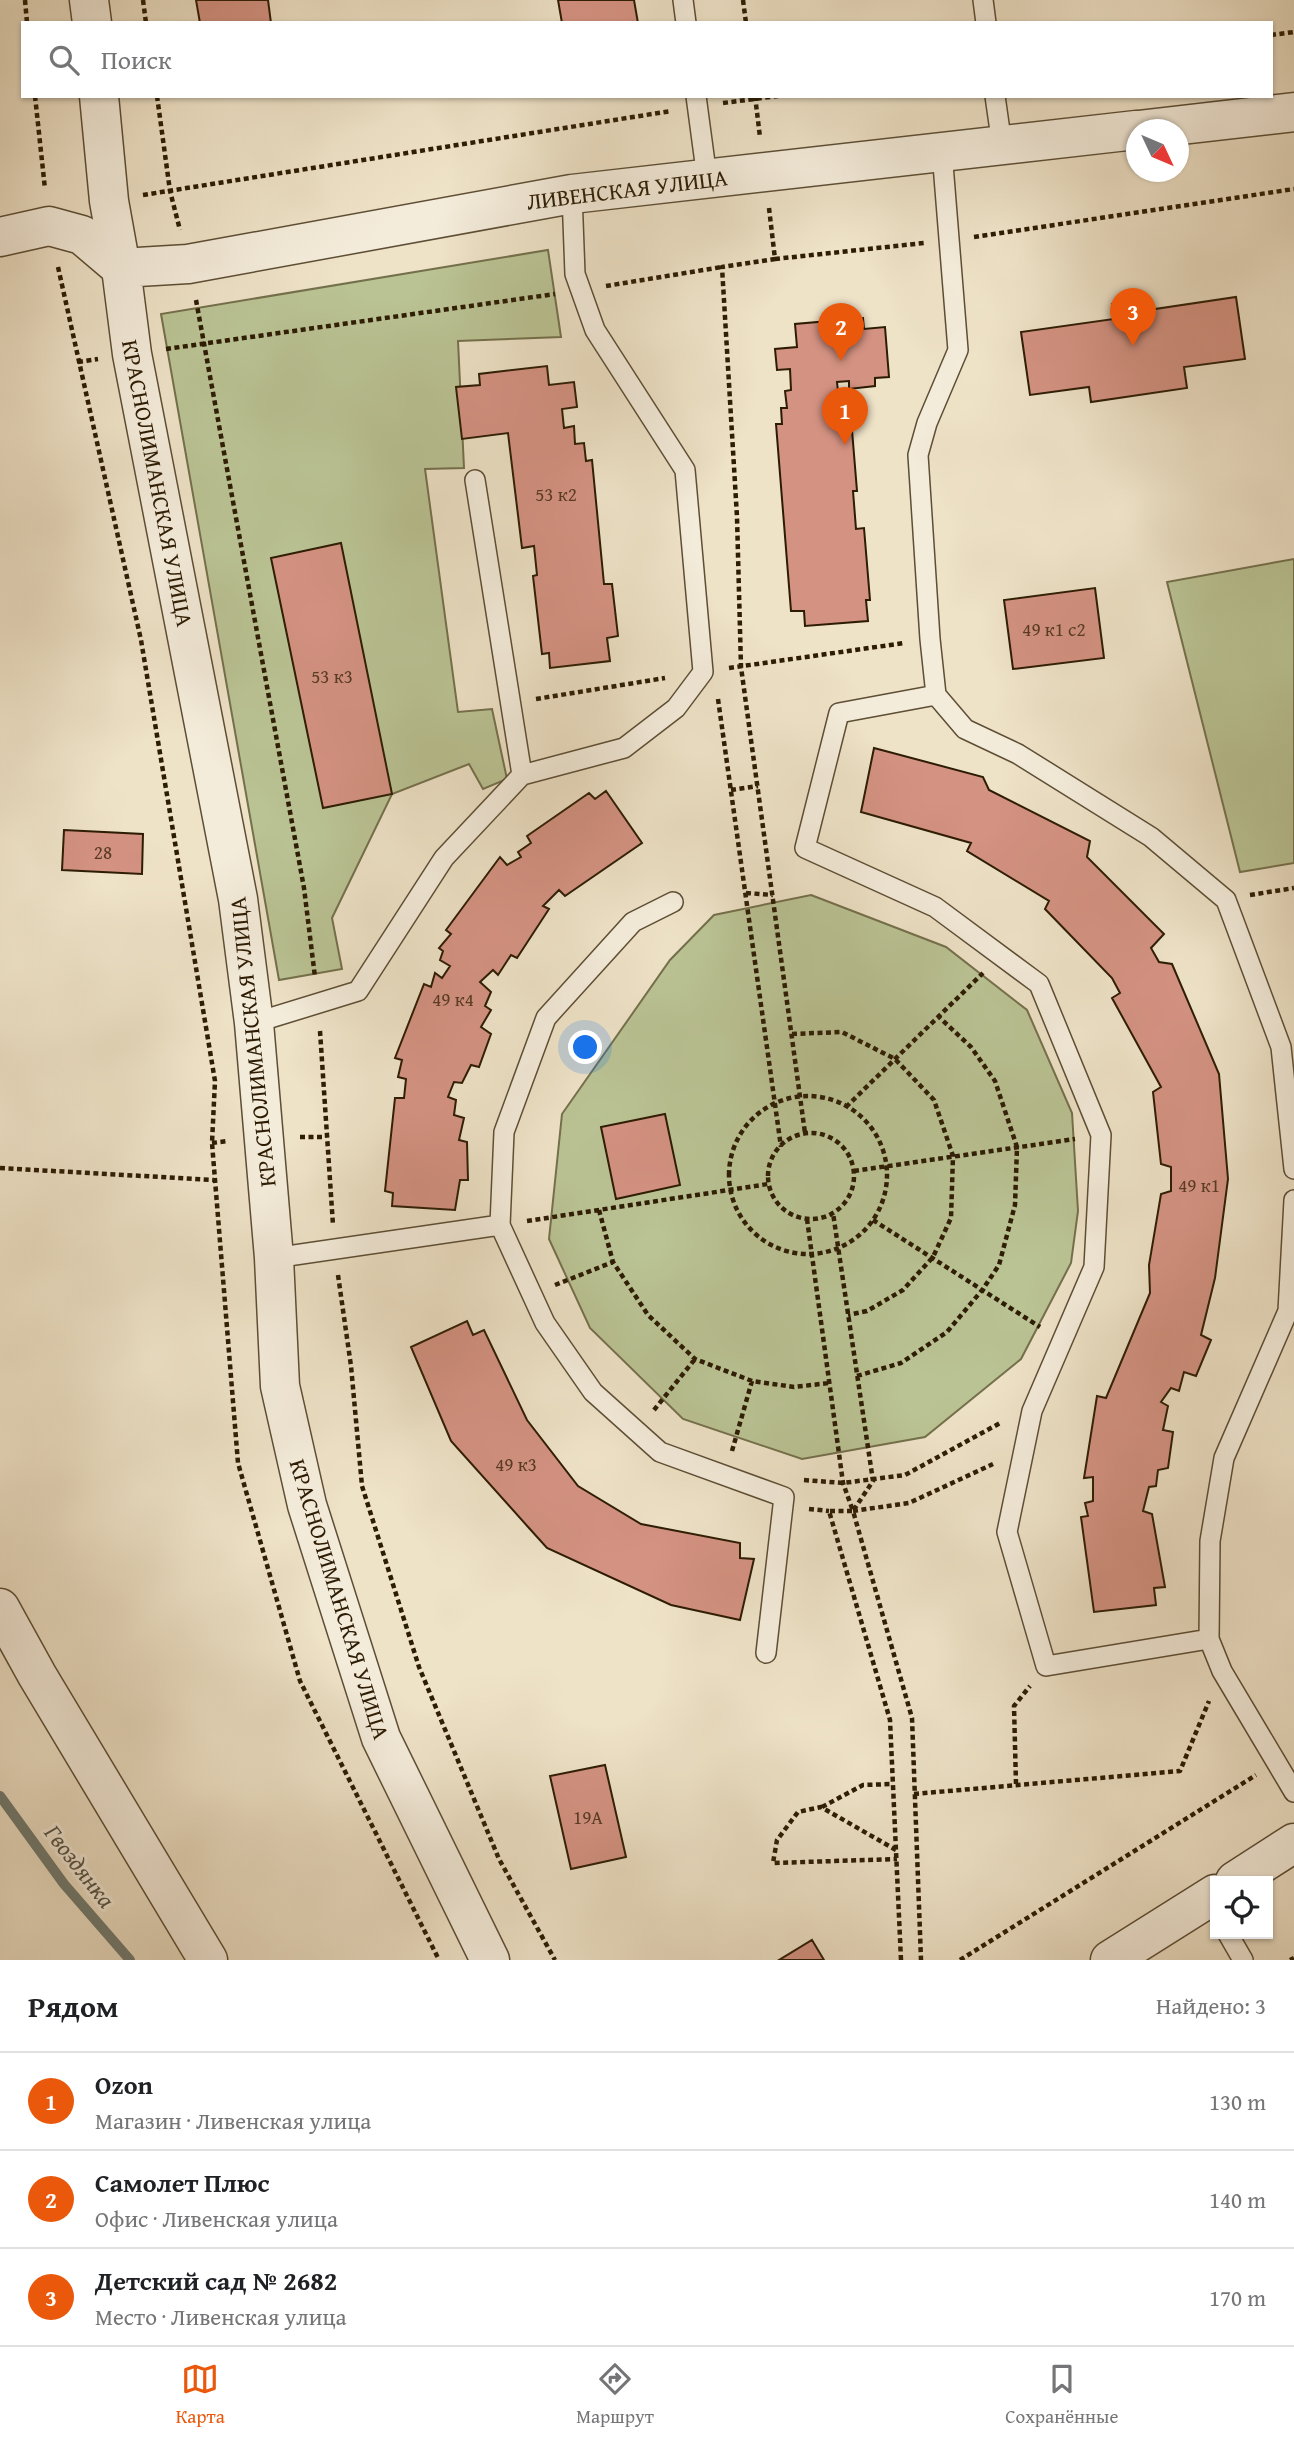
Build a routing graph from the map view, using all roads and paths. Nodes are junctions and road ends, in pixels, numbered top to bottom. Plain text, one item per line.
1 (25, 0) edge
2 (89, 0) edge
3 (143, 0) edge
4 (683, 0) edge
5 (743, 0) edge
6 (983, 0) edge
7 (27, 21) edge
8 (92, 21) edge
9 (146, 21) edge
10 (686, 21) edge
11 (746, 21) edge
12 (986, 21) edge
13 (1294, 32) edge
14 (1273, 35) edge
15 (35, 98) edge
16 (99, 98) edge
17 (157, 98) edge
18 (719, 98) edge
19 (755, 98) edge
20 (995, 98) edge
21 (696, 102) edge
22 (1294, 112) edge
23 (1189, 124) edge
24 (1126, 131) edge
25 (1002, 145) junction
26 (943, 152) junction
27 (765, 172) junction
28 (706, 178) junction
29 (1294, 189) edge
30 (170, 191) junction
31 (572, 194) junction
32 (109, 201) junction
33 (49, 226) junction
34 (0, 237) edge
35 (949, 240) junction
36 (775, 259) junction
37 (188, 264) junction
38 (722, 267) junction
39 (121, 268) junction
40 (581, 290) junction
41 (206, 343) junction
42 (132, 354) junction
43 (475, 480) dead end
44 (936, 695) junction
45 (718, 697) dead end
46 (522, 775) junction
47 (758, 786) junction
48 (731, 790) junction
49 (1294, 888) edge
50 (746, 894) junction
51 (773, 895) junction
52 (1226, 900) junction
53 (673, 902) dead end
54 (1000, 956) junction
55 (319, 1003) junction
56 (939, 1017) junction
57 (254, 1023) junction
58 (792, 1034) junction
59 (895, 1059) junction
60 (800, 1095) junction
61 (774, 1103) junction
62 (846, 1107) junction
63 (805, 1133) junction
64 (1101, 1135) junction
65 (781, 1147) junction
66 (1017, 1147) junction
67 (953, 1156) junction
68 (887, 1165) junction
69 (0, 1168) edge
70 (1294, 1169) edge
71 (854, 1171) junction
72 (214, 1180) junction
73 (768, 1184) junction
74 (730, 1189) junction
75 (1294, 1200) edge
76 (599, 1210) junction
77 (833, 1213) junction
78 (807, 1219) junction
79 (873, 1220) junction
80 (500, 1225) junction
81 (334, 1249) junction
82 (838, 1249) junction
83 (811, 1255) junction
84 (933, 1257) junction
85 (274, 1258) junction
86 (613, 1262) junction
87 (982, 1289) junction
88 (532, 1294) junction
89 (848, 1315) junction
90 (1062, 1341) junction
91 (695, 1359) junction
92 (857, 1376) junction
93 (752, 1381) junction
94 (829, 1383) junction
95 (1004, 1430) dead end
96 (636, 1431) junction
97 (997, 1463) dead end
98 (724, 1475) junction
99 (798, 1479) dead end
100 (873, 1481) junction
101 (843, 1483) junction
102 (803, 1508) dead end
103 (829, 1511) junction
104 (853, 1511) junction
105 (0, 1608) edge
106 (1209, 1639) junction
107 (766, 1653) dead end
108 (1046, 1666) junction
109 (1222, 1671) junction
110 (1277, 1762) junction
111 (893, 1784) junction
112 (1017, 1784) junction
113 (1294, 1792) edge
114 (914, 1794) junction
115 (821, 1807) junction
116 (1294, 1843) edge
117 (896, 1850) junction
118 (897, 1858) junction
119 (1247, 1876) edge
120 (1210, 1901) edge
121 (1231, 1939) edge
122 (208, 1960) edge
123 (439, 1960) edge
124 (490, 1960) edge
125 (555, 1960) edge
126 (901, 1960) edge
127 (921, 1960) edge
128 (960, 1960) edge
129 (1110, 1960) edge
130 (1243, 1960) edge

1 - 7 path
2 - 8 street
3 - 9 path
4 - 10 lane
5 - 11 path
6 - 12 lane
13 - 14 path
15 - 33 path
16 - 32 street, КРАСНОЛИМАНСКАЯ УЛИЦА
17 - 30 path
18 - 19 path
19 - 27 path
20 - 25 lane
21 - 28 lane
21 - 30 path
22 - 23 street, ЛИВЕНСКАЯ УЛИЦА
24 - 25 street, ЛИВЕНСКАЯ УЛИЦА
25 - 26 street, ЛИВЕНСКАЯ УЛИЦА
26 - 27 street, ЛИВЕНСКАЯ УЛИЦА
26 - 35 lane
27 - 28 street, ЛИВЕНСКАЯ УЛИЦА
27 - 36 path
28 - 31 street, ЛИВЕНСКАЯ УЛИЦА
29 - 35 path
30 - 32 path
30 - 37 path
31 - 37 street, ЛИВЕНСКАЯ УЛИЦА
31 - 40 lane
32 - 39 street, КРАСНОЛИМАНСКАЯ УЛИЦА
33 - 34 street
33 - 39 street
33 - 72 path
35 - 36 path
35 - 44 lane
36 - 38 path
37 - 39 street, ЛИВЕНСКАЯ УЛИЦА
37 - 41 path
38 - 40 path
38 - 47 path
39 - 42 street, КРАСНОЛИМАНСКАЯ УЛИЦА
40 - 41 path
40 - 46 lane
41 - 42 path
41 - 55 path
42 - 57 street, КРАСНОЛИМАНСКАЯ УЛИЦА
43 - 46 lane
44 - 52 lane
44 - 54 lane
45 - 48 path
46 - 55 lane
47 - 48 path
47 - 51 path
48 - 50 path
49 - 52 path
50 - 51 path
50 - 61 path
51 - 58 path
52 - 70 lane
53 - 80 lane
54 - 56 path
54 - 64 lane
55 - 57 lane
55 - 81 path
56 - 59 path
56 - 66 path
57 - 85 street, КРАСНОЛИМАНСКАЯ УЛИЦА
58 - 59 path
58 - 60 path
59 - 62 path
59 - 67 path
60 - 61 path
60 - 62 path
60 - 63 path
61 - 65 path
61 - 74 path
62 - 68 path
63 - 65 path
63 - 71 path
64 - 66 path
64 - 90 lane
65 - 73 path
66 - 67 path
66 - 87 path
67 - 68 path
67 - 84 path
68 - 71 path
68 - 79 path
69 - 72 path
71 - 77 path
72 - 123 path
73 - 74 path
73 - 78 path
74 - 76 path
74 - 83 path
75 - 106 lane
76 - 80 path
76 - 86 path
77 - 78 path
77 - 82 path
78 - 83 path
79 - 82 path
79 - 84 path
80 - 81 lane
80 - 88 lane
81 - 85 lane
81 - 125 path
82 - 83 path
82 - 89 path
83 - 94 path
84 - 87 path
84 - 89 path
85 - 124 street, КРАСНОЛИМАНСКАЯ УЛИЦА
86 - 88 path
86 - 91 path
87 - 90 path
87 - 92 path
88 - 96 lane
89 - 92 path
90 - 108 lane
91 - 93 path
91 - 96 path
92 - 100 path
93 - 94 path
93 - 98 path
94 - 101 path
95 - 100 path
96 - 98 lane
97 - 104 path
98 - 107 lane
99 - 101 path
100 - 101 path
100 - 104 path
101 - 104 path
102 - 103 path
103 - 104 path
103 - 111 path
104 - 114 path
105 - 122 street
106 - 108 lane
106 - 109 lane
108 - 112 path
109 - 110 lane
109 - 112 path
110 - 113 lane
110 - 128 path
111 - 115 path
111 - 117 path
112 - 114 path
114 - 127 path
115 - 117 path
115 - 118 path
116 - 119 street
117 - 118 path
118 - 126 path
120 - 129 street
121 - 130 lane

